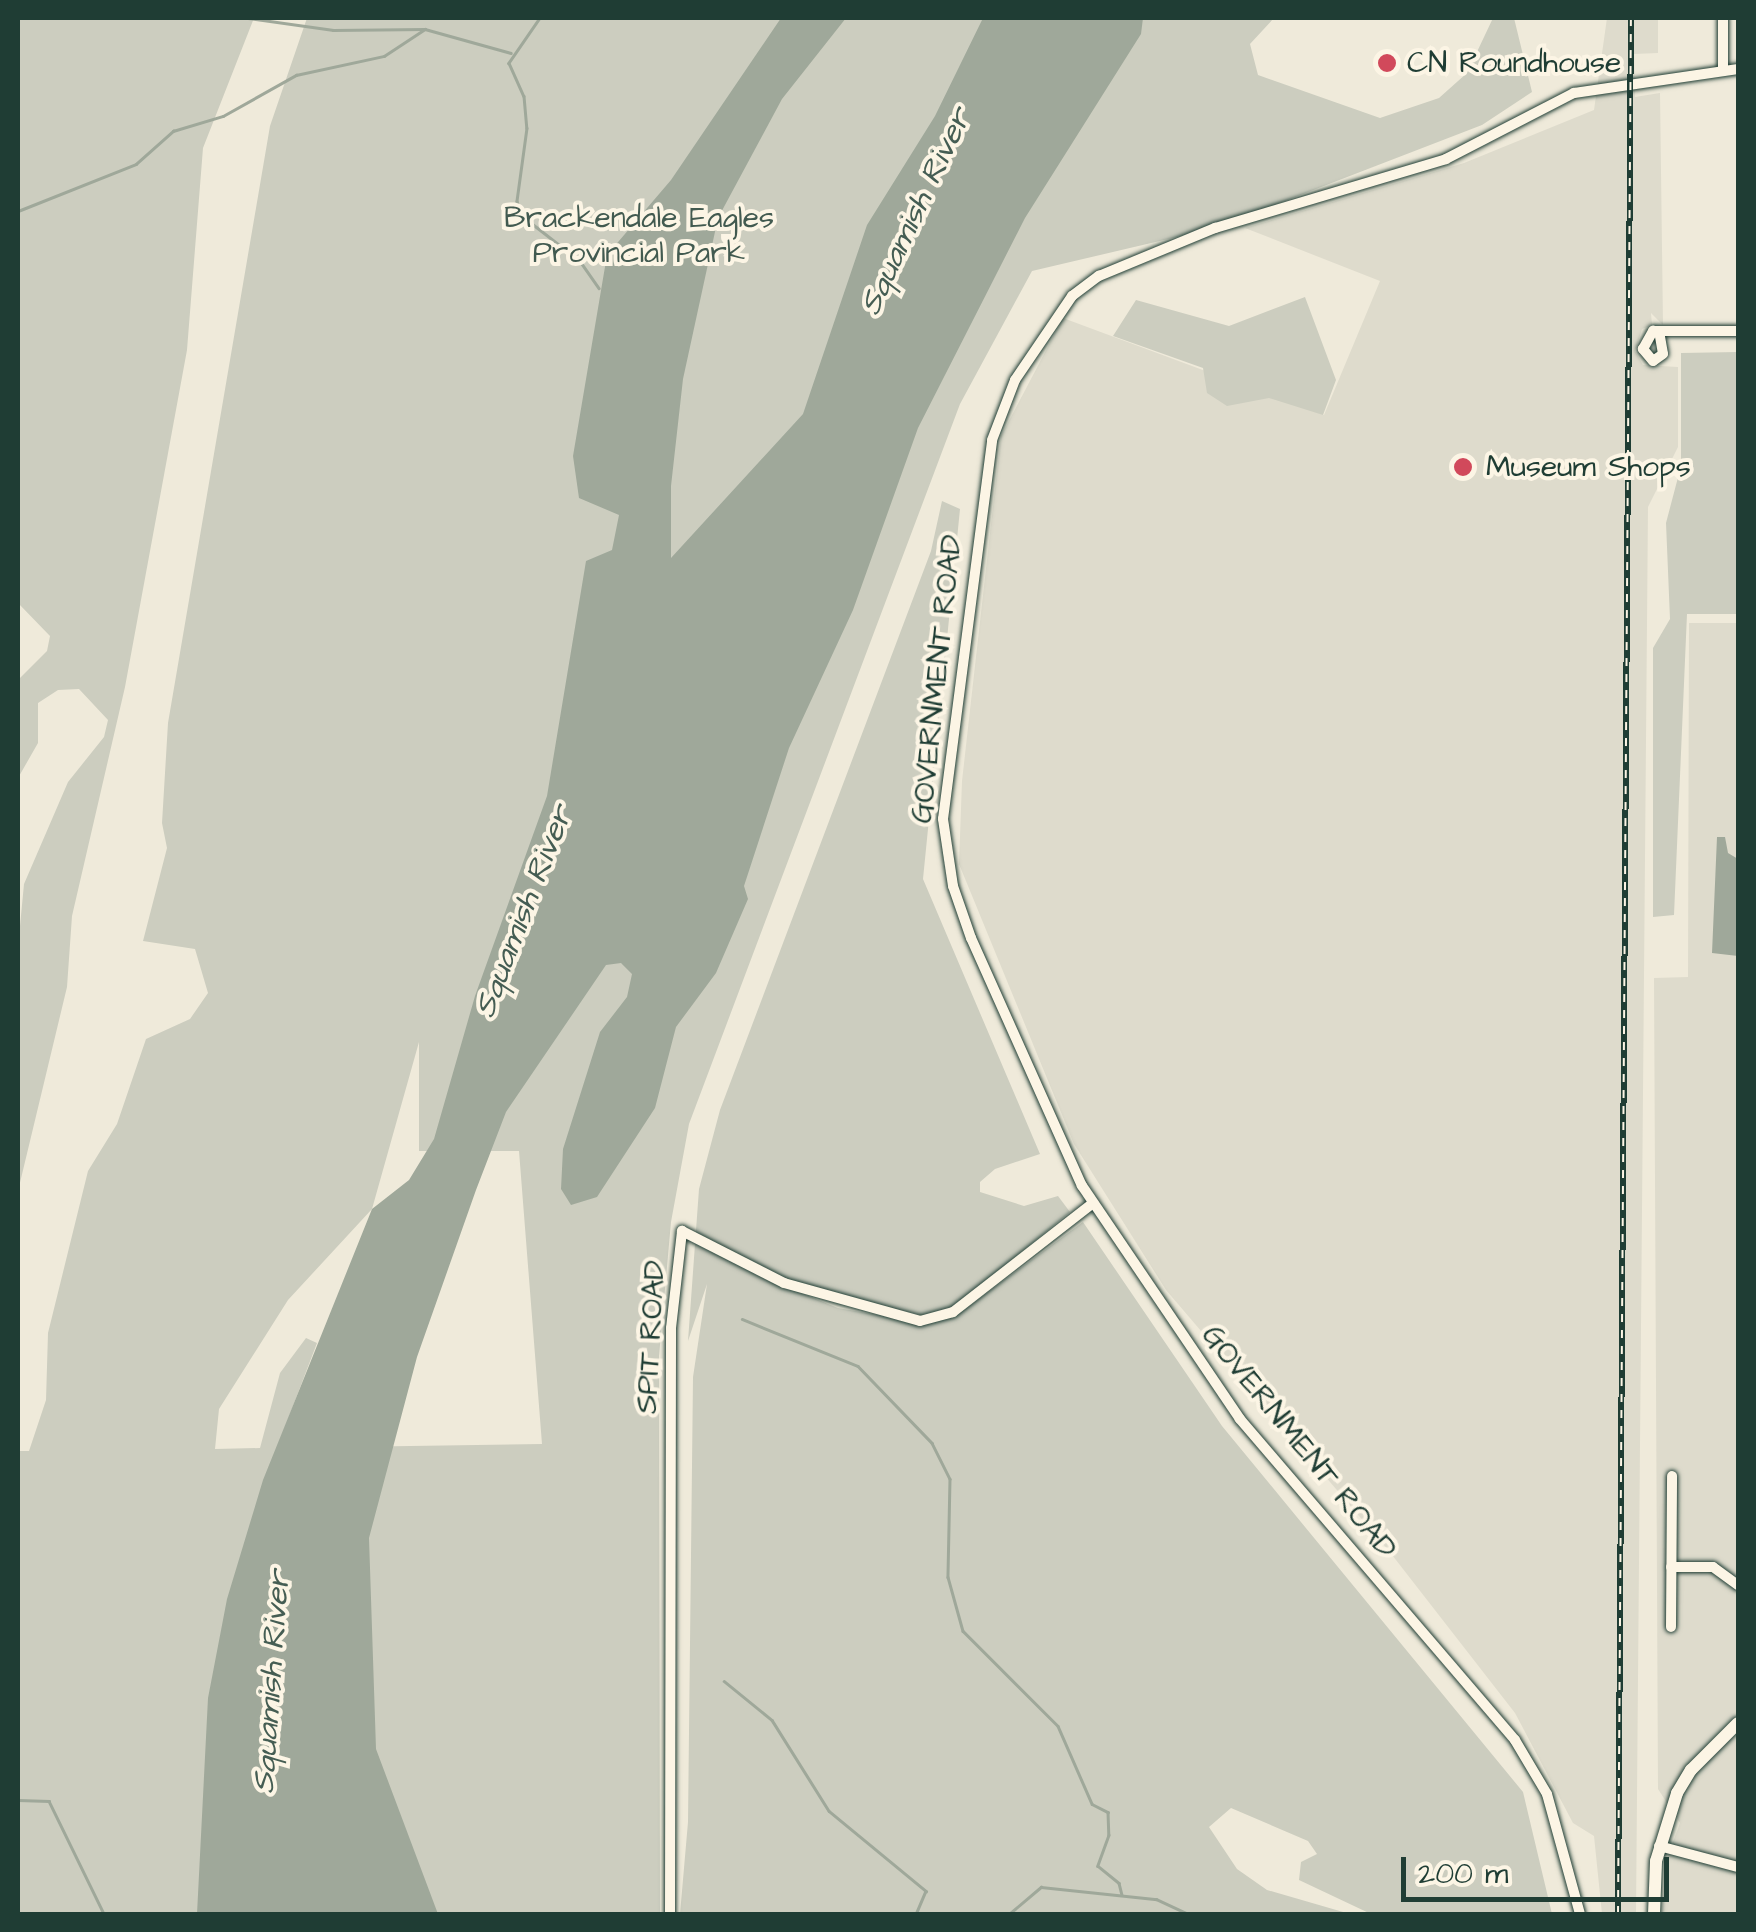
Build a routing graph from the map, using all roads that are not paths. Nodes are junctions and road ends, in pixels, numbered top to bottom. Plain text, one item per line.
1 (1723, 18) edge
2 (1738, 69) edge
3 (1723, 71) junction
4 (1659, 331) dead end
5 (1738, 331) edge
6 (1093, 1203) junction
7 (1672, 1476) dead end
8 (1671, 1566) junction
9 (1738, 1585) edge
10 (1671, 1627) dead end
11 (1738, 1723) edge
12 (1659, 1846) junction
13 (1738, 1866) edge
14 (670, 1914) edge
15 (1580, 1914) edge
16 (1654, 1914) edge

1 - 3 street
2 - 3 street, GOVERNMENT ROAD
3 - 6 street, GOVERNMENT ROAD
4 - 5 street
6 - 14 street, SPIT ROAD
6 - 15 street, GOVERNMENT ROAD
7 - 8 street
8 - 9 street
8 - 10 street
11 - 12 street
12 - 13 street
12 - 16 street

